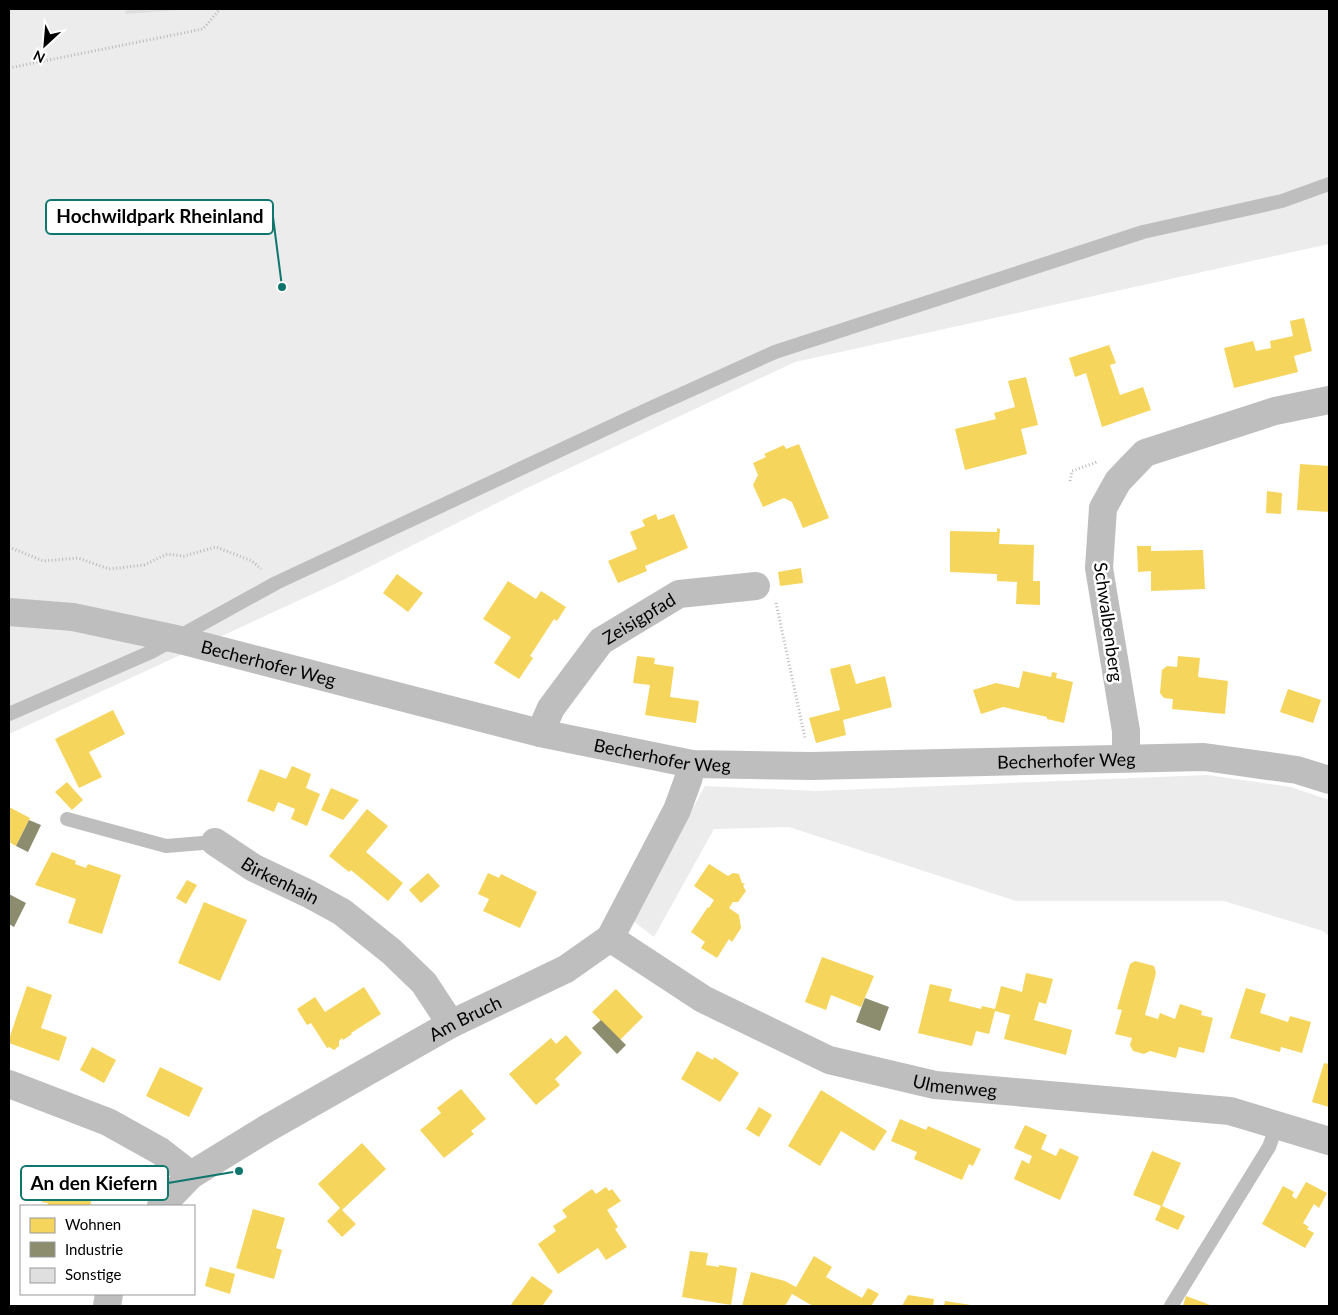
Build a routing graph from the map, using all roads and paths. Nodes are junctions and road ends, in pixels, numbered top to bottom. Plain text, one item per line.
1 (220, 9) edge
2 (9, 68) edge
3 (1329, 184) edge
4 (1329, 400) edge
5 (9, 547) edge
6 (276, 583) junction
7 (756, 586) joint
8 (9, 612) edge
9 (176, 639) junction
10 (9, 714) edge
11 (540, 733) junction
12 (1126, 758) junction
13 (692, 764) junction
14 (811, 766) junction
15 (1329, 780) edge
16 (67, 820) dead end
17 (215, 842) joint
18 (610, 938) junction
19 (450, 1024) junction
20 (9, 1084) edge
21 (1277, 1125) junction
22 (1329, 1141) edge
23 (191, 1175) junction
24 (162, 1205) edge
25 (1170, 1306) edge

1 - 2 path
3 - 6 lane
4 - 12 street, Schwalbenberg
5 - 6 path
6 - 9 lane
7 - 11 street, Zeisigpfad
7 - 14 path
8 - 9 street, Becherhofer Weg
9 - 10 lane
9 - 11 street, Becherhofer Weg
11 - 13 street, Becherhofer Weg
12 - 14 street, Becherhofer Weg
12 - 15 street, Becherhofer Weg
13 - 14 street, Becherhofer Weg
13 - 18 street, Am Bruch
16 - 17 lane, Birkenhain
17 - 19 street, Birkenhain
18 - 19 street, Am Bruch
18 - 21 street, Ulmenweg
19 - 23 street, Am Bruch
20 - 23 street
21 - 22 street, Ulmenweg
21 - 25 lane
23 - 24 street, Am Bruch

